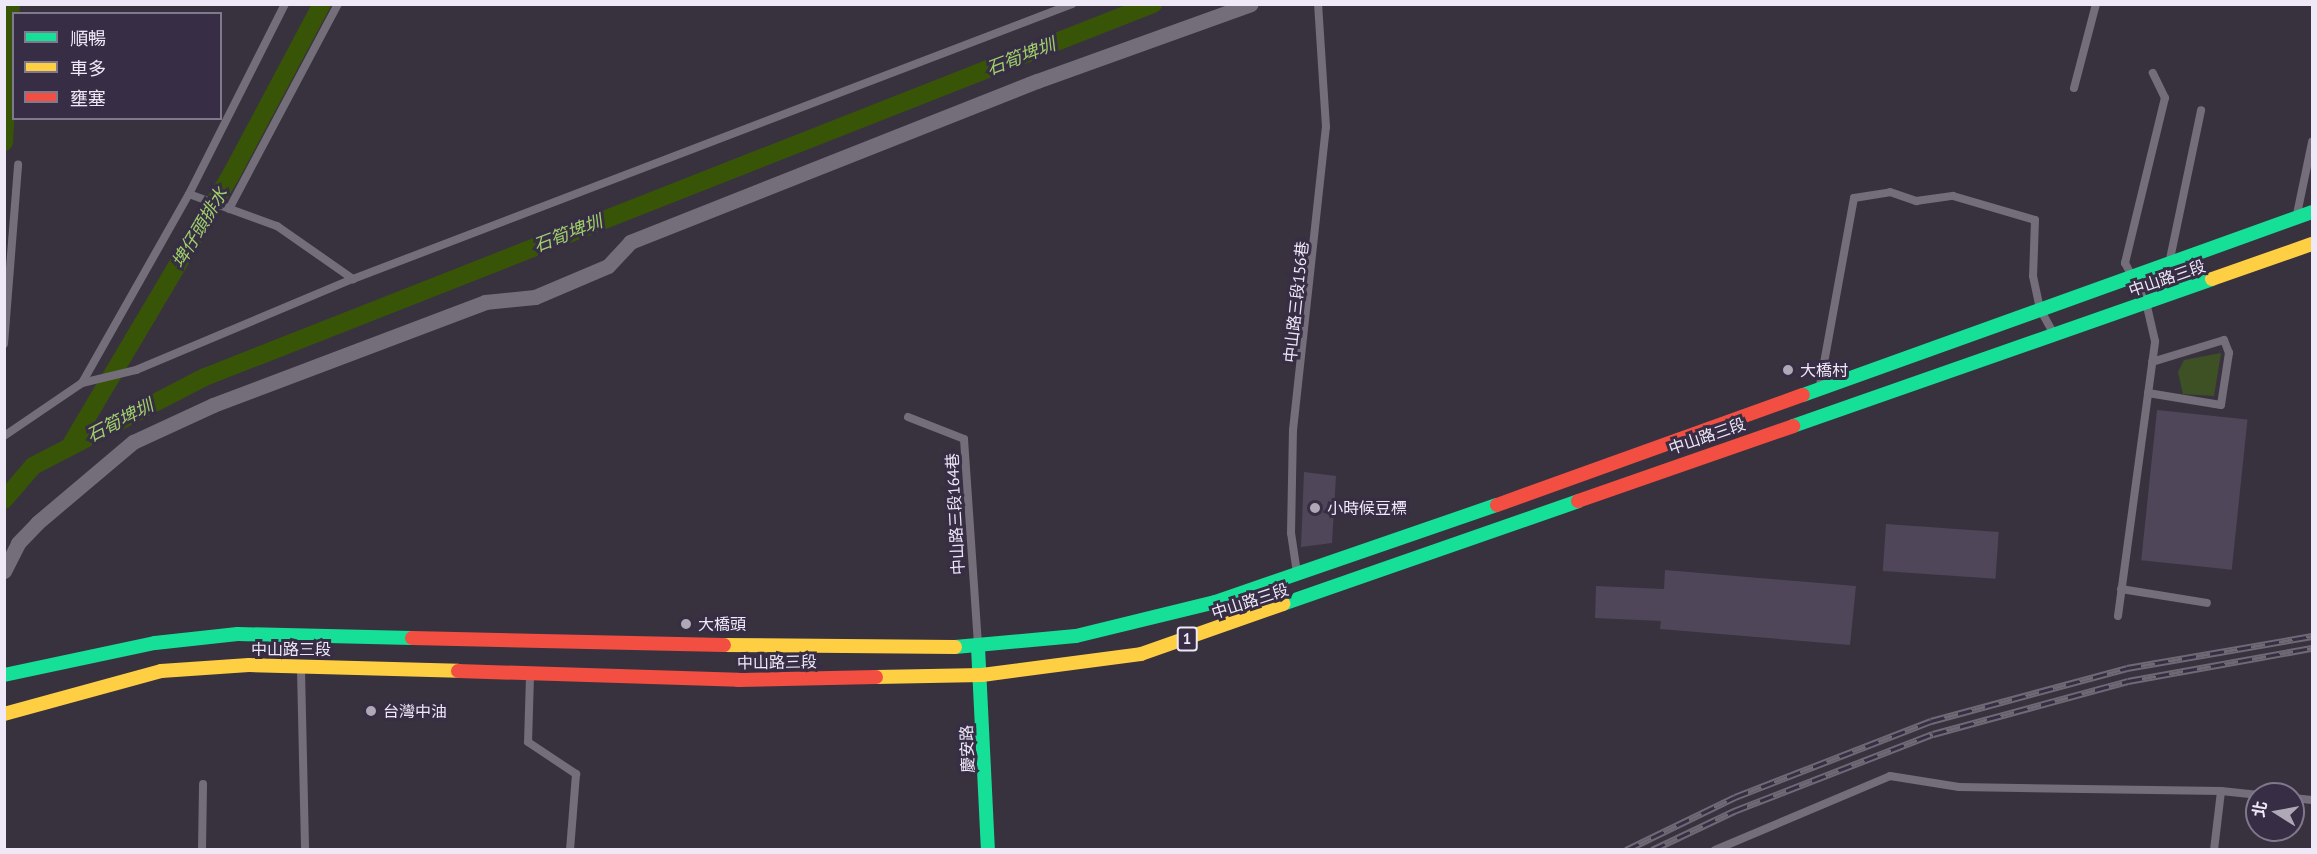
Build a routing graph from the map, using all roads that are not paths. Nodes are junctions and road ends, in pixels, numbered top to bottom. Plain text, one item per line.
1 (285, 4) edge
2 (338, 4) edge
3 (1072, 4) edge
4 (1251, 4) edge
5 (1318, 4) edge
6 (2096, 4) edge
7 (2153, 73) dead end
8 (2074, 88) dead end
9 (2201, 110) dead end
10 (2313, 142) edge
11 (18, 165) dead end
12 (189, 194) junction
13 (229, 209) junction
14 (2313, 212) edge
15 (2296, 218) junction
16 (2313, 244) edge
17 (2169, 263) junction
18 (2133, 276) junction
19 (353, 279) junction
20 (2146, 303) junction
21 (2040, 309) junction
22 (2054, 334) junction
23 (4, 344) edge
24 (2152, 362) junction
25 (82, 383) junction
26 (1820, 387) junction
27 (2148, 393) junction
28 (908, 417) dead end
29 (4, 436) edge
30 (4, 571) edge
31 (1297, 577) junction
32 (2121, 590) junction
33 (1304, 600) junction
34 (2207, 603) dead end
35 (2118, 616) dead end
36 (978, 647) junction
37 (301, 665) junction
38 (530, 672) junction
39 (4, 675) edge
40 (982, 675) junction
41 (4, 714) edge
42 (204, 784) dead end
43 (2221, 791) junction
44 (2245, 794) edge
45 (205, 849) edge
46 (305, 849) edge
47 (570, 849) edge
48 (988, 849) edge
49 (1715, 849) edge
50 (2214, 849) edge

1 - 12 lane
2 - 13 lane
3 - 19 lane
4 - 30 street
5 - 31 lane, 中山路三段156巷
6 - 8 lane
7 - 18 lane
9 - 17 lane
10 - 15 lane
11 - 23 lane
12 - 13 lane
12 - 25 lane
13 - 19 lane
14 - 15 main road, 中山路三段 / 1
15 - 17 main road, 中山路三段 / 1
16 - 20 main road, 中山路三段 / 1
17 - 18 main road, 中山路三段 / 1
18 - 20 lane
18 - 21 main road, 中山路三段 / 1
19 - 25 lane
20 - 22 main road, 中山路三段 / 1
20 - 24 lane
21 - 22 lane
21 - 26 main road, 中山路三段 / 1
21 - 26 lane
22 - 33 main road, 中山路三段 / 1
24 - 27 lane
24 - 27 lane
25 - 29 lane
26 - 31 main road, 中山路三段 / 1
27 - 32 lane
28 - 36 lane, 中山路三段164巷
31 - 33 lane, 中山路三段156巷
31 - 36 main road, 中山路三段 / 1
32 - 34 lane
32 - 35 lane
33 - 40 main road, 中山路三段 / 1
36 - 39 main road, 中山路三段 / 1
36 - 40 main road, 慶安路
37 - 38 main road, 中山路三段 / 1
37 - 41 main road, 中山路三段 / 1
37 - 46 lane
38 - 40 main road, 中山路三段 / 1
38 - 47 lane
40 - 48 main road, 慶安路
42 - 45 lane
43 - 44 lane
43 - 49 lane
43 - 50 lane

